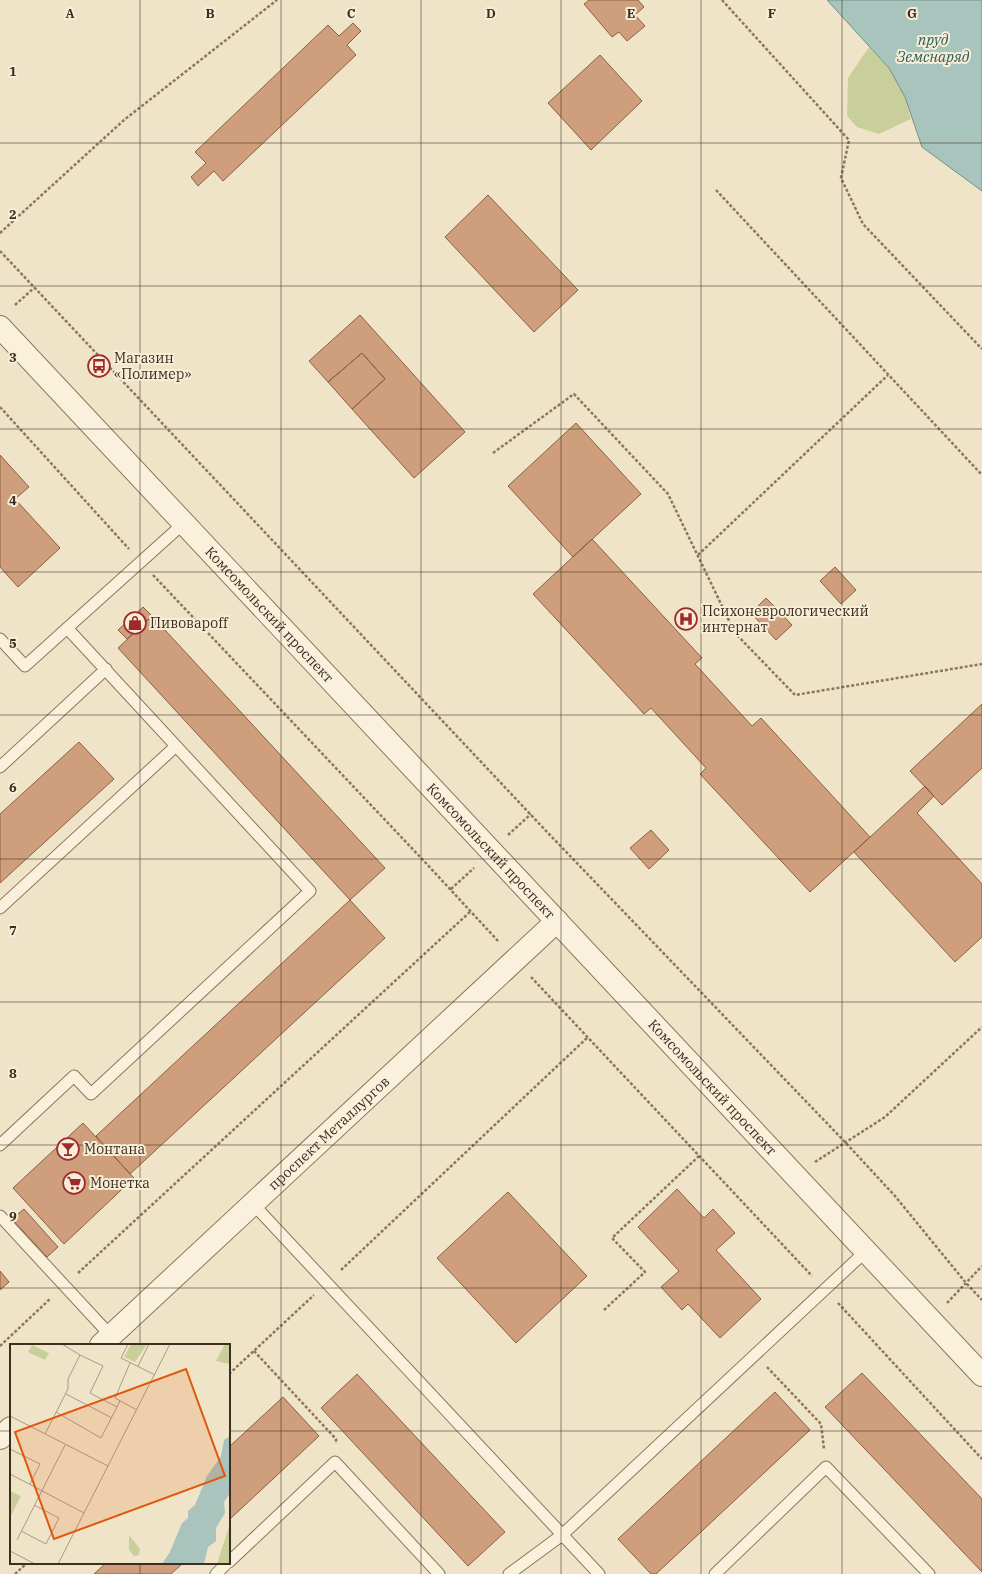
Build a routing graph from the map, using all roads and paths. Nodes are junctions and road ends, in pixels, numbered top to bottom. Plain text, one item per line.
1 (276, 0) edge
2 (722, 0) edge
3 (716, 190) dead end
4 (0, 233) edge
5 (0, 250) edge
6 (34, 287) junction
7 (15, 305) dead end
8 (0, 327) edge
9 (982, 349) edge
10 (888, 375) junction
11 (0, 407) edge
12 (493, 453) dead end
13 (982, 475) edge
14 (184, 523) junction
15 (698, 556) junction
16 (140, 562) junction
17 (68, 628) junction
18 (0, 639) edge
19 (982, 664) edge
20 (106, 670) junction
21 (176, 746) junction
22 (0, 768) edge
23 (531, 814) junction
24 (508, 836) dead end
25 (476, 866) dead end
26 (451, 890) junction
27 (0, 908) edge
28 (471, 911) junction
29 (557, 921) junction
30 (515, 960) junction
31 (982, 1027) edge
32 (588, 1037) junction
33 (845, 1142) junction
34 (0, 1145) edge
35 (699, 1156) junction
36 (795, 1175) junction
37 (253, 1204) junction
38 (0, 1216) edge
39 (866, 1251) junction
40 (982, 1266) edge
41 (327, 1283) junction
42 (966, 1283) junction
43 (64, 1286) junction
44 (825, 1290) junction
45 (982, 1300) edge
46 (604, 1310) dead end
47 (931, 1320) junction
48 (106, 1340) edge
49 (0, 1346) edge
50 (254, 1351) junction
51 (756, 1354) junction
52 (230, 1373) edge
53 (982, 1375) edge
54 (10, 1429) edge
55 (0, 1438) edge
56 (982, 1459) edge
57 (335, 1462) junction
58 (826, 1467) junction
59 (562, 1535) junction
60 (230, 1560) edge
61 (26, 1564) edge
62 (226, 1564) edge
63 (15, 1574) edge
64 (216, 1574) edge
65 (440, 1574) edge
66 (509, 1574) edge
67 (599, 1574) edge
68 (715, 1574) edge
69 (929, 1574) edge

1 - 4 path
2 - 9 path
3 - 10 path
5 - 6 path
6 - 7 path
6 - 23 path
8 - 14 street, Комсомольский проспект
10 - 13 path
10 - 15 path
11 - 16 path
12 - 15 path
14 - 16 lane
14 - 29 street, Комсомольский проспект
15 - 19 path
16 - 17 lane
16 - 26 path
17 - 18 lane
17 - 20 lane
20 - 21 lane
20 - 22 lane
21 - 27 lane
21 - 34 lane
23 - 24 path
23 - 33 path
25 - 26 path
26 - 28 path
28 - 30 path
28 - 43 path
29 - 30 street, проспект Металлургов
29 - 36 street, Комсомольский проспект
30 - 32 path
30 - 37 street, проспект Металлургов
31 - 33 path
32 - 35 path
32 - 41 path
33 - 36 path
33 - 42 path
35 - 44 path
35 - 46 path
36 - 39 street, Комсомольский проспект
37 - 41 lane
37 - 48 street, проспект Металлургов
38 - 43 lane
39 - 44 lane
39 - 47 street, Комсомольский проспект
40 - 42 path
41 - 50 path
41 - 59 lane
42 - 45 path
42 - 47 path
43 - 48 lane
43 - 49 path
44 - 51 lane
44 - 56 path
47 - 53 street, Комсомольский проспект
50 - 52 path
50 - 57 path
51 - 58 path
51 - 59 lane
54 - 55 street
57 - 60 lane
57 - 65 lane
58 - 68 lane
58 - 69 lane
59 - 66 lane
59 - 67 lane
61 - 63 path
62 - 64 lane

